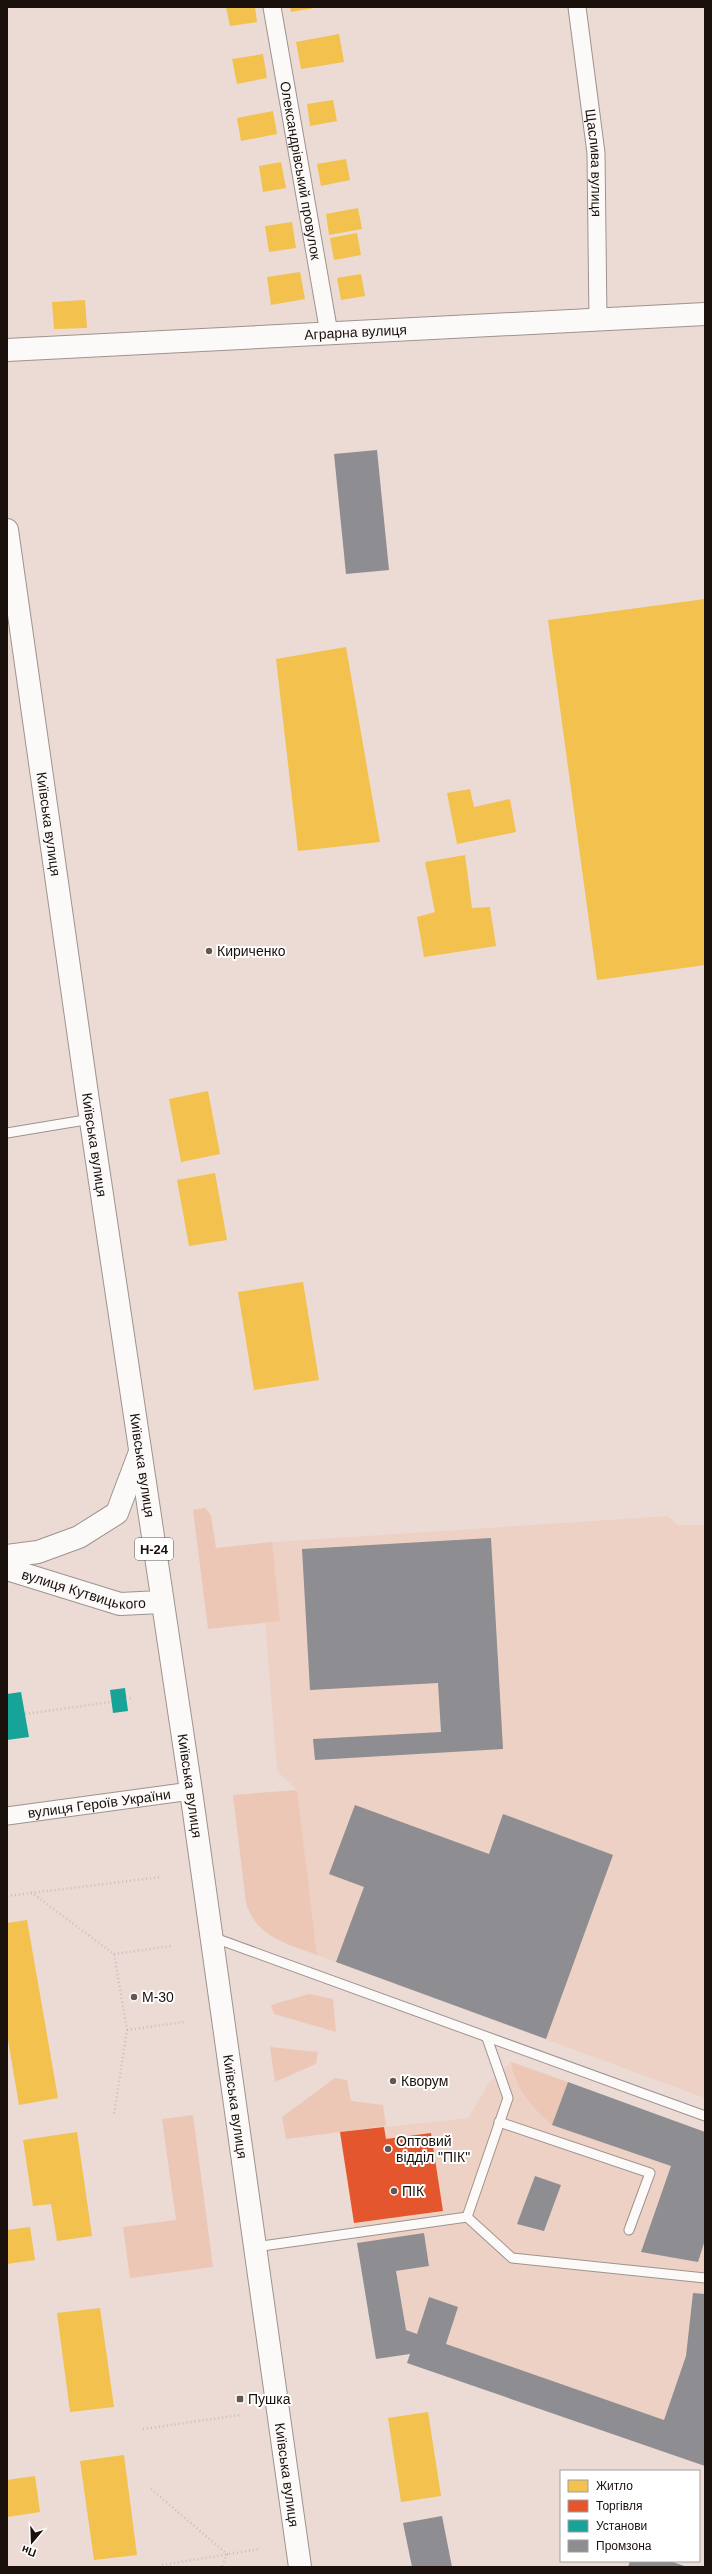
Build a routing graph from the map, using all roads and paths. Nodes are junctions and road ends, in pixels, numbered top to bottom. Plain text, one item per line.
1 (272, 7) edge
2 (577, 7) edge
3 (705, 314) edge
4 (598, 320) junction
5 (329, 333) junction
6 (7, 350) edge
7 (8, 539) edge
8 (91, 1119) junction
9 (7, 1133) edge
10 (140, 1452) junction
11 (7, 1556) edge
12 (7, 1569) edge
13 (161, 1602) junction
14 (134, 1698) dead end
15 (126, 1699) dead end
16 (111, 1702) dead end
17 (25, 1714) dead end
18 (191, 1791) junction
19 (7, 1816) edge
20 (161, 1877) dead end
21 (31, 1892) junction
22 (7, 1896) edge
23 (211, 1936) junction
24 (172, 1946) dead end
25 (114, 1954) junction
26 (184, 2022) dead end
27 (127, 2030) junction
28 (487, 2038) junction
29 (114, 2114) dead end
30 (705, 2116) edge
31 (500, 2122) junction
32 (467, 2217) junction
33 (629, 2230) dead end
34 (255, 2247) junction
35 (705, 2278) edge
36 (240, 2415) dead end
37 (143, 2429) dead end
38 (151, 2489) dead end
39 (260, 2549) dead end
40 (227, 2554) junction
41 (162, 2565) dead end
42 (222, 2567) edge
43 (300, 2567) edge

1 - 5 street, Олександрівський провулок
2 - 4 street, Щаслива вулиця
3 - 4 main road, Аграрна вулиця
4 - 5 main road, Аграрна вулиця
5 - 6 main road, Аграрна вулиця
7 - 8 main road, Київська вулиця / Н-24
8 - 9 lane
8 - 10 main road, Київська вулиця / Н-24
10 - 11 main road
10 - 13 main road, Київська вулиця / Н-24
12 - 13 main road, вулиця Кутвицького
13 - 18 main road, Київська вулиця / Н-24
14 - 15 path
16 - 17 path
18 - 19 street, вулиця Героїв України
18 - 23 main road, Київська вулиця / Н-24
20 - 21 path
21 - 22 path
21 - 25 path
23 - 28 lane
23 - 34 main road, Київська вулиця / Н-24
24 - 25 path
25 - 27 path
26 - 27 path
27 - 29 path
28 - 30 lane
28 - 31 lane
31 - 32 lane
31 - 33 lane
32 - 34 lane
32 - 35 lane
34 - 43 main road, Київська вулиця / Н-24
36 - 37 path
38 - 40 path
39 - 40 path
40 - 41 path
40 - 42 path

